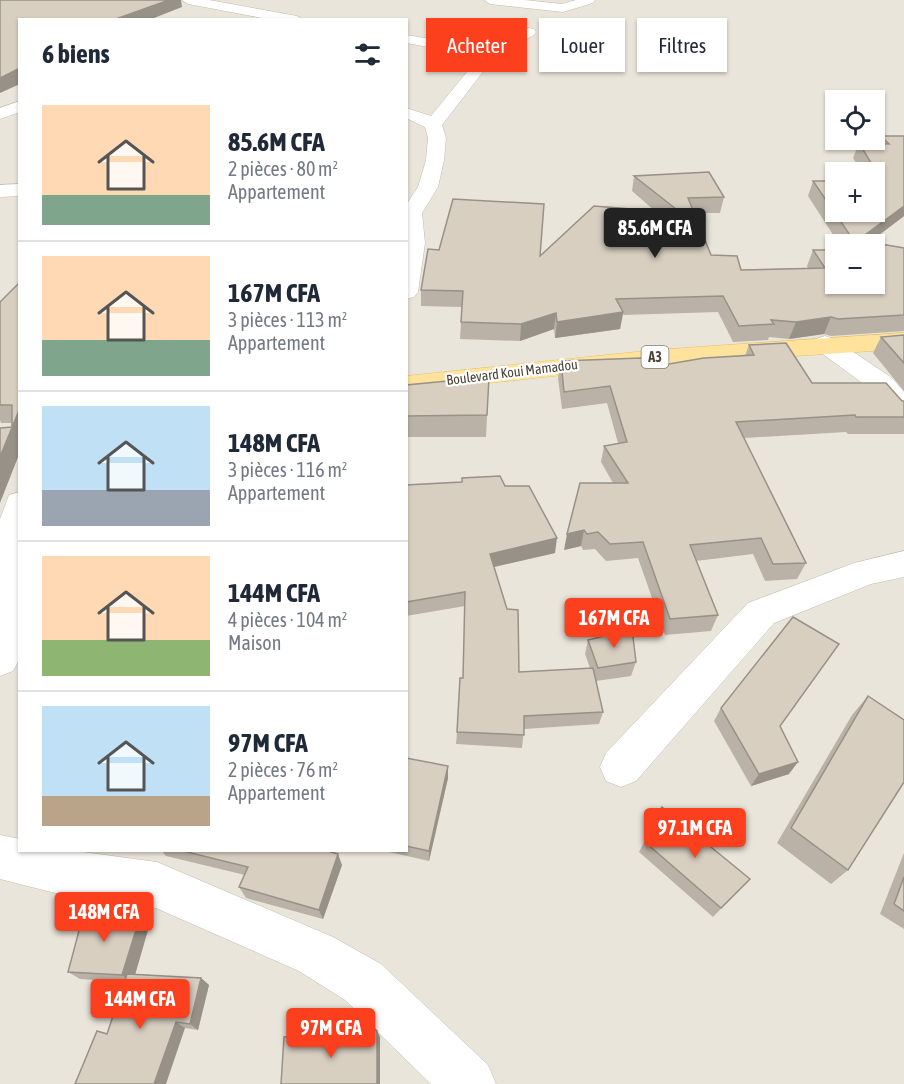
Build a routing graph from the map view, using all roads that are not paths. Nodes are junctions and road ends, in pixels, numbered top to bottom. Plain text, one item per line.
1 (188, 0) edge
2 (269, 0) edge
3 (490, 0) edge
4 (589, 0) edge
5 (245, 10) junction
6 (228, 18) edge
7 (287, 18) edge
8 (408, 39) edge
9 (426, 42) edge
10 (475, 72) edge
11 (18, 107) edge
12 (408, 113) edge
13 (0, 114) edge
14 (433, 125) junction
15 (18, 190) edge
16 (0, 191) edge
17 (409, 213) edge
18 (408, 280) edge
19 (904, 340) edge
20 (825, 344) junction
21 (408, 384) edge
22 (904, 410) edge
23 (18, 511) edge
24 (904, 564) edge
25 (18, 586) edge
26 (18, 586) edge
27 (0, 660) edge
28 (621, 767) dead end
29 (0, 857) edge
30 (469, 1084) edge

1 - 5 street
2 - 5 street
3 - 4 street
5 - 6 street
5 - 7 street
8 - 9 street
10 - 14 street
11 - 13 street
12 - 14 street
14 - 17 street
15 - 16 street
17 - 18 street
19 - 20 main road, Boulevard Koui Mamadou / A3
20 - 21 main road, Boulevard Koui Mamadou / A3
20 - 22 street
23 - 26 street
24 - 28 street
25 - 27 street
29 - 30 street

